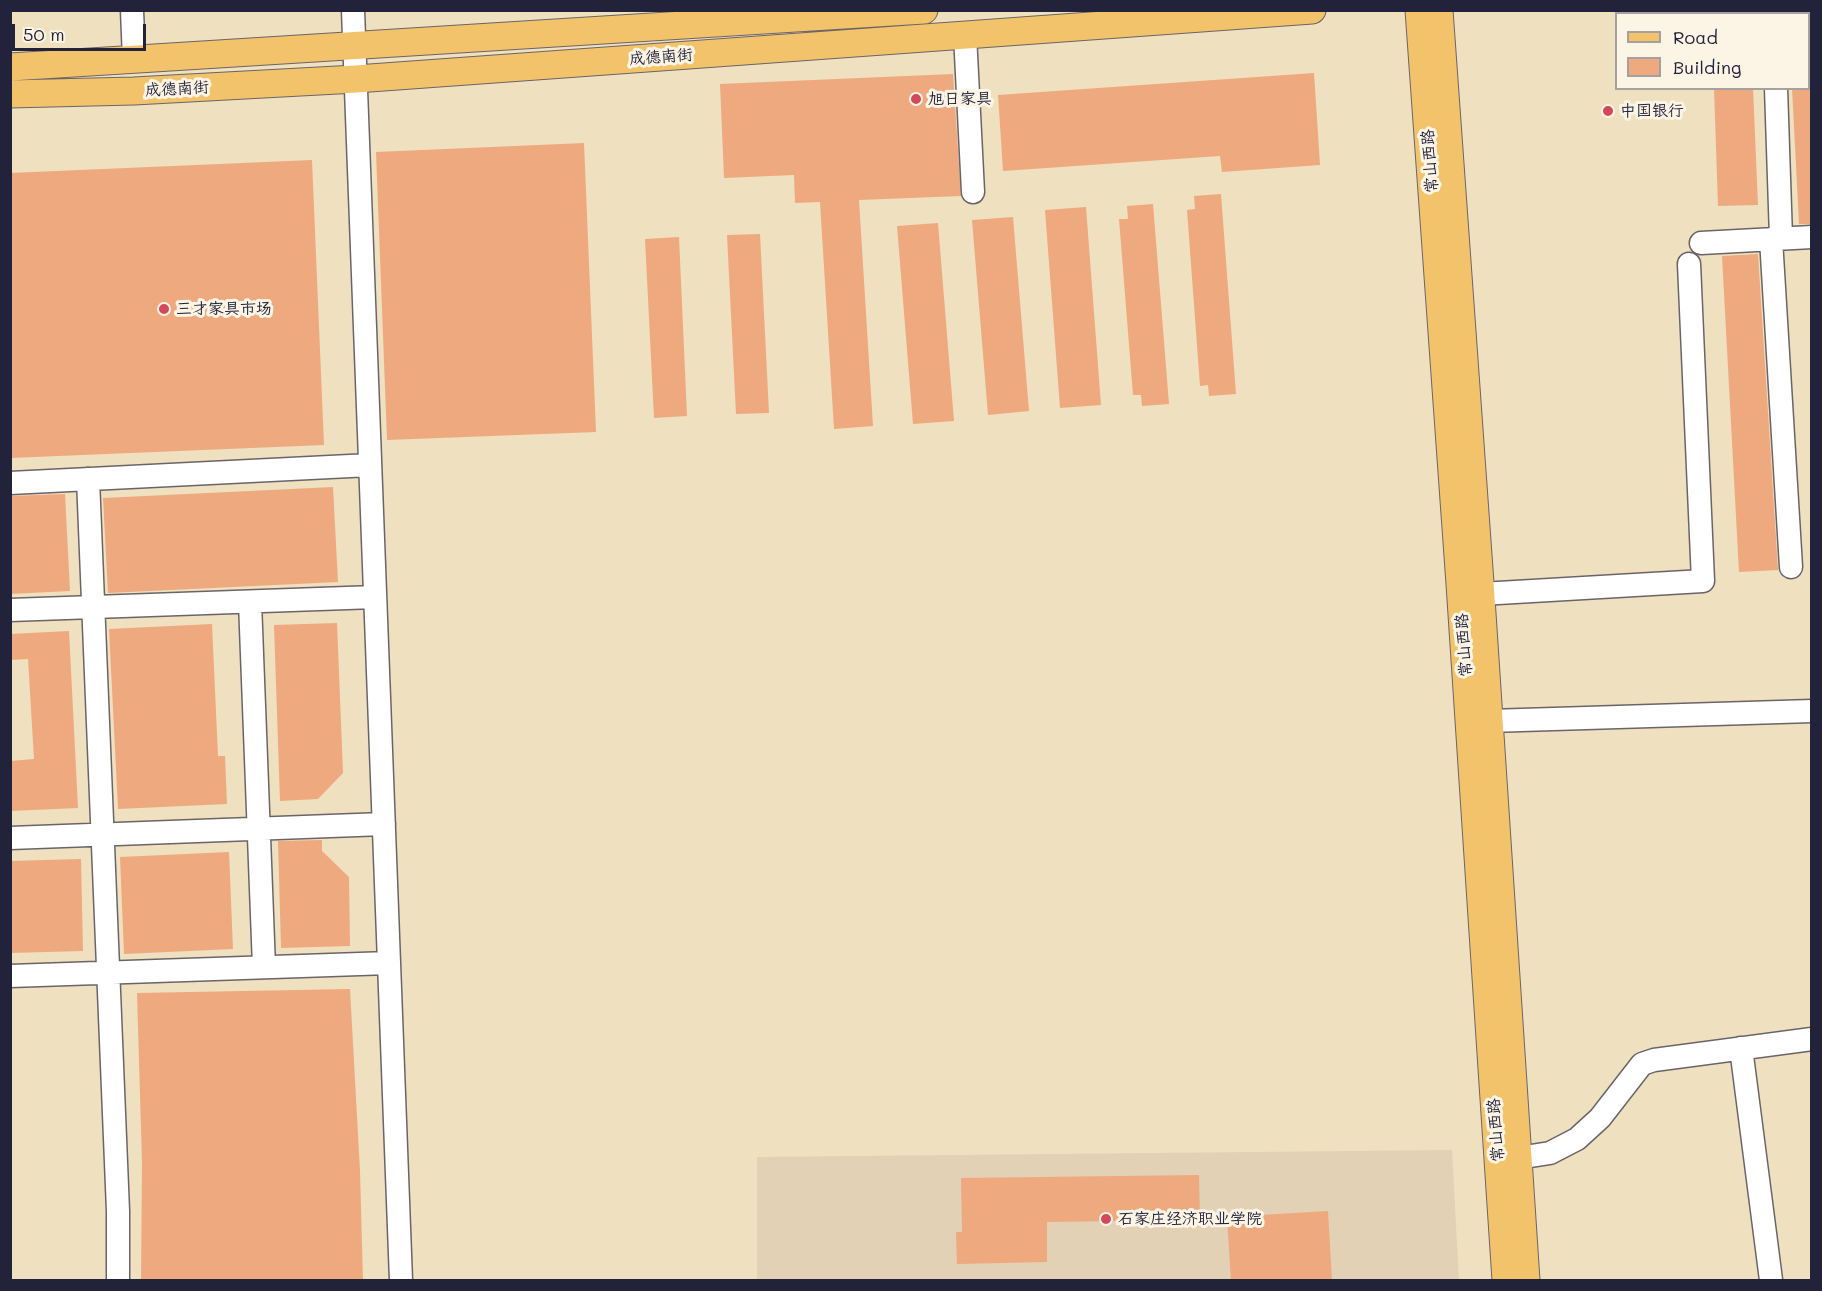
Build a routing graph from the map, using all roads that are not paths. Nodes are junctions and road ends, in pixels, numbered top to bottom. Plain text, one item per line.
1 (132, 10) edge
2 (353, 10) edge
3 (924, 10) edge
4 (1312, 10) edge
5 (1419, 10) edge
6 (1440, 10) edge
7 (965, 34) junction
8 (354, 46) junction
9 (134, 60) junction
10 (10, 67) edge
11 (356, 79) junction
12 (1776, 90) edge
13 (10, 94) edge
14 (973, 192) dead end
15 (1812, 237) edge
16 (1776, 239) junction
17 (1701, 243) dead end
18 (1689, 264) dead end
19 (370, 465) junction
20 (88, 479) junction
21 (10, 483) edge
22 (1791, 567) dead end
23 (1481, 594) junction
24 (375, 597) junction
25 (250, 602) junction
26 (93, 607) junction
27 (10, 610) edge
28 (1812, 711) edge
29 (1489, 721) junction
30 (384, 824) junction
31 (258, 829) junction
32 (102, 835) junction
33 (10, 838) edge
34 (389, 963) junction
35 (264, 967) junction
36 (108, 973) junction
37 (10, 976) edge
38 (1812, 1039) edge
39 (1741, 1048) junction
40 (1518, 1158) junction
41 (118, 1281) edge
42 (400, 1281) edge
43 (1506, 1281) edge
44 (1526, 1281) edge
45 (1771, 1281) edge

1 - 9 street
2 - 8 street
3 - 8 main road, 成德南街
4 - 7 main road, 成德南街
5 - 43 main road, 常山西路
6 - 23 main road, 常山西路
7 - 11 main road, 成德南街
7 - 14 street
8 - 9 main road, 成德南街
8 - 11 street
9 - 10 main road, 成德南街
11 - 13 main road, 成德南街
11 - 19 street
12 - 16 street
15 - 16 street
16 - 17 street
16 - 22 street
18 - 23 street
19 - 20 street
19 - 24 street
20 - 21 street
20 - 26 street
23 - 29 main road, 常山西路
24 - 25 street
24 - 30 street
25 - 26 street
25 - 31 street
26 - 27 street
26 - 32 street
28 - 29 street
29 - 40 main road, 常山西路
30 - 31 street
30 - 34 street
31 - 32 street
31 - 35 street
32 - 33 street
32 - 36 street
34 - 35 street
34 - 42 street
35 - 36 street
36 - 37 street
36 - 41 street
38 - 39 street
39 - 40 street
39 - 45 street
40 - 44 main road, 常山西路

